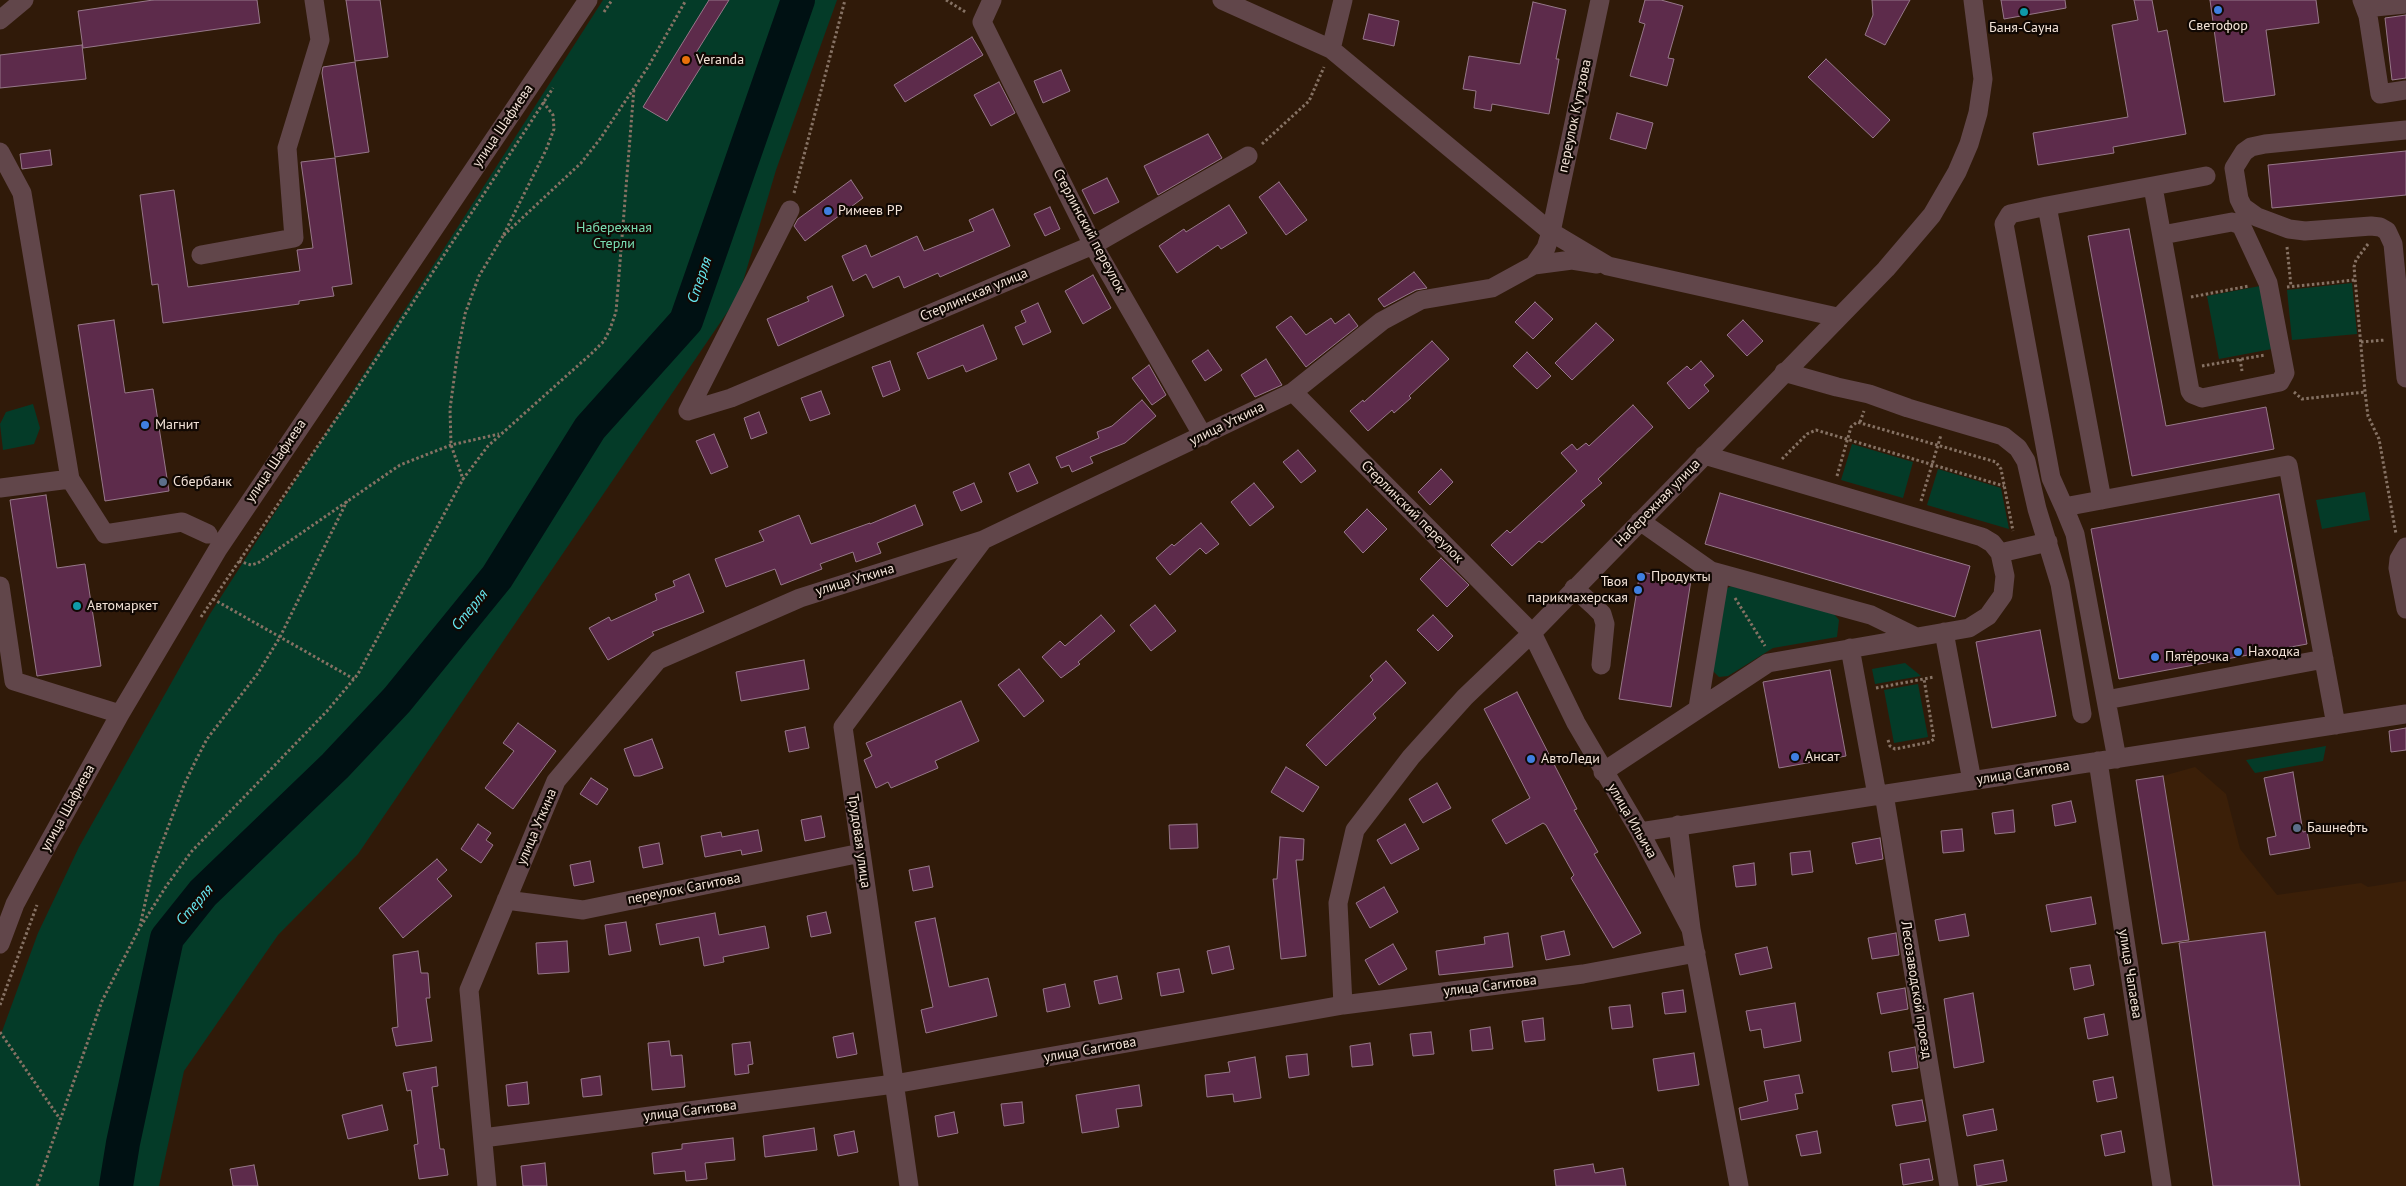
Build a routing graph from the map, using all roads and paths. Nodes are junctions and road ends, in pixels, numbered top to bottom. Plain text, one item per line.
1 (24, 0) edge
2 (314, 0) edge
3 (588, 0) edge
4 (612, 0) edge
5 (686, 0) edge
6 (845, 0) edge
7 (946, 0) edge
8 (992, 0) edge
9 (1222, 0) edge
10 (1343, 0) edge
11 (1600, 0) edge
12 (1973, 0) edge
13 (2363, 4) edge
14 (2406, 4) edge
15 (602, 16) dead end
16 (0, 20) edge
17 (982, 22) junction
18 (1331, 49) junction
19 (554, 87) dead end
20 (634, 88) junction
21 (2406, 90) edge
22 (527, 91) junction
23 (544, 102) junction
24 (2406, 130) edge
25 (0, 152) edge
26 (1248, 156) joint
27 (2206, 176) dead end
28 (2153, 186) junction
29 (2047, 206) junction
30 (790, 210) joint
31 (2380, 227) junction
32 (2285, 228) junction
33 (1550, 232) junction
34 (503, 236) junction
35 (2162, 236) junction
36 (1094, 245) junction
37 (201, 254) dead end
38 (1534, 265) junction
39 (1608, 266) junction
40 (2355, 280) junction
41 (2291, 286) junction
42 (2276, 287) junction
43 (2174, 300) junction
44 (1837, 317) junction
45 (2402, 338) junction
46 (2361, 342) junction
47 (2281, 352) junction
48 (2186, 369) junction
49 (1784, 372) junction
50 (2406, 378) edge
51 (2293, 390) dead end
52 (1293, 392) junction
53 (2365, 392) junction
54 (1945, 419) junction
55 (500, 434) junction
56 (1203, 436) junction
57 (1848, 440) junction
58 (452, 445) junction
59 (1938, 445) junction
60 (1704, 455) junction
61 (1782, 464) dead end
62 (1932, 464) junction
63 (70, 479) junction
64 (463, 479) junction
65 (1835, 481) dead end
66 (2004, 486) junction
67 (0, 488) edge
68 (2102, 500) junction
69 (347, 501) junction
70 (1920, 506) dead end
71 (2064, 507) junction
72 (1640, 521) junction
73 (2005, 531) dead end
74 (208, 534) dead end
75 (983, 540) junction
76 (2048, 542) junction
77 (2404, 549) edge
78 (2000, 553) junction
79 (239, 561) junction
80 (1720, 574) junction
81 (0, 586) edge
82 (1574, 588) junction
83 (213, 599) junction
84 (2406, 609) edge
85 (197, 624) dead end
86 (3, 631) edge
87 (1944, 632) junction
88 (1532, 633) junction
89 (280, 637) junction
90 (1916, 637) junction
91 (1850, 648) junction
92 (2324, 658) junction
93 (1775, 661) junction
94 (1601, 664) dead end
95 (1952, 674) junction
96 (1924, 679) junction
97 (354, 680) junction
98 (1878, 688) junction
99 (1858, 692) junction
100 (1880, 697) dead end
101 (2106, 700) junction
102 (1698, 708) junction
103 (120, 714) junction
104 (2082, 714) dead end
105 (2406, 714) edge
106 (2336, 725) junction
107 (1887, 735) dead end
108 (2107, 760) junction
109 (1603, 772) junction
110 (1972, 781) junction
111 (1881, 795) junction
112 (1678, 825) junction
113 (1640, 832) junction
114 (861, 853) junction
115 (42, 896) dead end
116 (7, 900) edge
117 (506, 900) junction
118 (139, 929) junction
119 (1691, 929) junction
120 (0, 944) edge
121 (1696, 953) junction
122 (0, 1005) edge
123 (1343, 1006) junction
124 (0, 1032) edge
125 (894, 1084) junction
126 (60, 1119) junction
127 (483, 1138) junction
128 (37, 1186) edge
129 (487, 1186) edge
130 (909, 1186) edge
131 (1739, 1186) edge
132 (1948, 1186) edge
133 (2162, 1186) edge

1 - 16 street
2 - 37 street
3 - 22 street, улица Шафиева
4 - 15 path
5 - 20 path
6 - 30 path
7 - 17 path
8 - 17 street
9 - 18 street
10 - 18 street
11 - 33 street, переулок Кутузова
12 - 44 street, Набережная улица
13 - 14 street
13 - 21 street
17 - 36 street, Стерлинский переулок
18 - 26 path
18 - 33 street
19 - 23 path
20 - 34 path
20 - 55 path
22 - 23 path
22 - 103 street, улица Шафиева
23 - 34 path
23 - 79 path
24 - 32 street
25 - 63 street
26 - 36 street, Стерлинская улица
27 - 28 street, улица Чапаева
28 - 29 street, улица Чапаева
28 - 35 street
29 - 68 street
29 - 71 street, улица Чапаева
30 - 36 street, Стерлинская улица
31 - 32 street
31 - 40 path
31 - 45 street
32 - 41 path
33 - 38 street, улица Уткина
33 - 39 street
34 - 58 path
35 - 42 street
35 - 43 street
36 - 56 street, Стерлинский переулок
38 - 39 street
38 - 52 street, улица Уткина
39 - 44 street
40 - 41 path
40 - 46 path
41 - 42 path
42 - 43 path
42 - 47 street
43 - 48 street
44 - 49 street, Набережная улица
45 - 46 path
45 - 50 street
46 - 53 path
47 - 48 path
47 - 48 street
49 - 54 street
49 - 60 street, Набережная улица
51 - 53 path
52 - 56 street, улица Уткина
52 - 88 street, Стерлинский переулок
53 - 77 path
54 - 59 path
54 - 76 street
55 - 58 path
55 - 64 path
56 - 75 street, улица Уткина
57 - 59 path
57 - 61 path
57 - 62 path
57 - 65 path
58 - 64 path
58 - 69 path
59 - 62 path
59 - 66 path
60 - 72 street, Набережная улица
60 - 78 street
62 - 66 path
62 - 70 path
63 - 67 street
63 - 74 street
64 - 97 path
66 - 73 path
68 - 71 street
68 - 92 street
69 - 79 path
69 - 89 path
71 - 101 street, улица Чапаева
72 - 80 street
72 - 82 street, Набережная улица
75 - 114 street, Трудовая улица
75 - 117 street, улица Уткина
76 - 78 street
76 - 104 street
77 - 84 street
78 - 87 street
79 - 83 path
80 - 90 street
80 - 93 path
80 - 102 street
81 - 86 street
82 - 88 street, Набережная улица
82 - 94 street
83 - 85 path
83 - 89 path
86 - 103 street
87 - 90 street
87 - 95 street
88 - 109 street, улица Ильича
88 - 123 street, Набережная улица
89 - 97 path
89 - 118 path
90 - 91 street
91 - 93 street
91 - 99 street, Лесозаводской проезд
92 - 101 street
92 - 106 street
93 - 102 street
95 - 96 path
95 - 110 street
96 - 98 path
96 - 107 path
97 - 118 path
98 - 99 path
98 - 100 path
99 - 111 street, Лесозаводской проезд
101 - 108 street, улица Чапаева
102 - 109 street
103 - 116 street, улица Шафиева
105 - 106 street, улица Сагитова
106 - 108 street, улица Сагитова
108 - 110 street, улица Сагитова
108 - 133 street, улица Чапаева
109 - 113 street, улица Ильича
110 - 111 street, улица Сагитова
111 - 112 street, улица Сагитова
111 - 132 street, Лесозаводской проезд
112 - 113 street, улица Сагитова
112 - 119 street, улица Ильича
113 - 119 street, улица Ильича
114 - 117 street, переулок Сагитова
114 - 125 street, Трудовая улица
115 - 122 path
116 - 120 street, улица Шафиева
117 - 127 street, улица Уткина
118 - 126 path
119 - 121 street, улица Ильича
121 - 123 street, улица Сагитова
121 - 131 street, улица Ильича
123 - 125 street, улица Сагитова
124 - 126 path
125 - 127 street, улица Сагитова
125 - 130 street, Трудовая улица
126 - 128 path
127 - 129 street, улица Уткина

